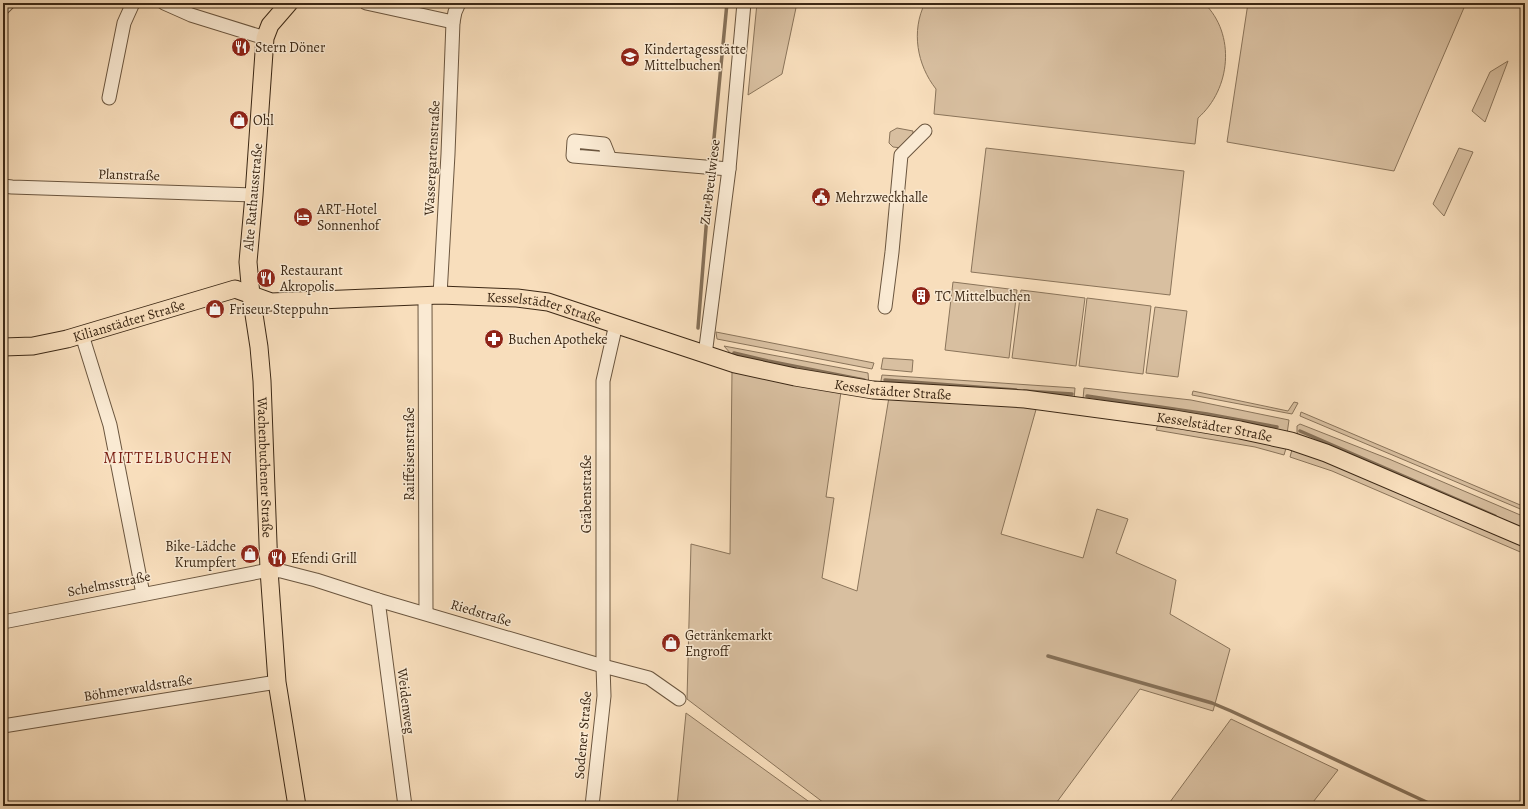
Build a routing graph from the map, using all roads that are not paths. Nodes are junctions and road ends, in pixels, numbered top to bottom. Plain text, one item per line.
1 (8, 3) edge
2 (132, 3) edge
3 (164, 3) edge
4 (289, 3) edge
5 (366, 3) edge
6 (459, 3) edge
7 (742, 6) edge
8 (3, 8) edge
9 (453, 22) junction
10 (265, 38) junction
11 (109, 98) dead end
12 (925, 131) dead end
13 (610, 159) dead end
14 (729, 170) junction
15 (3, 186) edge
16 (254, 195) junction
17 (251, 295) junction
18 (433, 295) junction
19 (884, 307) dead end
20 (616, 324) junction
21 (83, 339) junction
22 (3, 347) edge
23 (705, 355) junction
24 (1525, 538) edge
25 (269, 570) junction
26 (143, 594) junction
27 (378, 600) junction
28 (426, 614) junction
29 (3, 622) edge
30 (602, 666) junction
31 (277, 682) junction
32 (679, 699) dead end
33 (3, 726) edge
34 (297, 806) edge
35 (405, 806) edge
36 (592, 806) edge

1 - 8 street
2 - 11 street
3 - 10 street
4 - 10 main road
5 - 9 street
6 - 9 street, Wassergartenstraße
7 - 14 street, Zur Breulwiese
9 - 18 street, Wassergartenstraße
10 - 16 main road, Alte Rathausstraße
12 - 19 street
13 - 14 street
14 - 23 street, Zur Breulwiese
15 - 16 street, Planstraße
16 - 17 main road, Alte Rathausstraße
17 - 18 main road, Kesselstädter Straße
17 - 21 main road, Kilianstädter Straße
17 - 25 main road, Wachenbuchener Straße
18 - 20 main road, Kesselstädter Straße
18 - 28 street, Raiffeisenstraße
20 - 23 main road, Kesselstädter Straße
20 - 30 street, Gräbenstraße
21 - 22 main road, Kilianstädter Straße
21 - 26 street
23 - 24 main road, Kesselstädter Straße
25 - 26 street, Schelmsstraße
25 - 27 street, Riedstraße
25 - 31 main road, Wachenbuchener Straße
26 - 29 street, Schelmsstraße
27 - 28 street, Riedstraße
27 - 35 street, Weidenweg
28 - 30 street, Riedstraße
30 - 32 street, Riedstraße
30 - 36 street, Sodener Straße
31 - 33 street, Böhmerwaldstraße
31 - 34 main road, Wachenbuchener Straße

